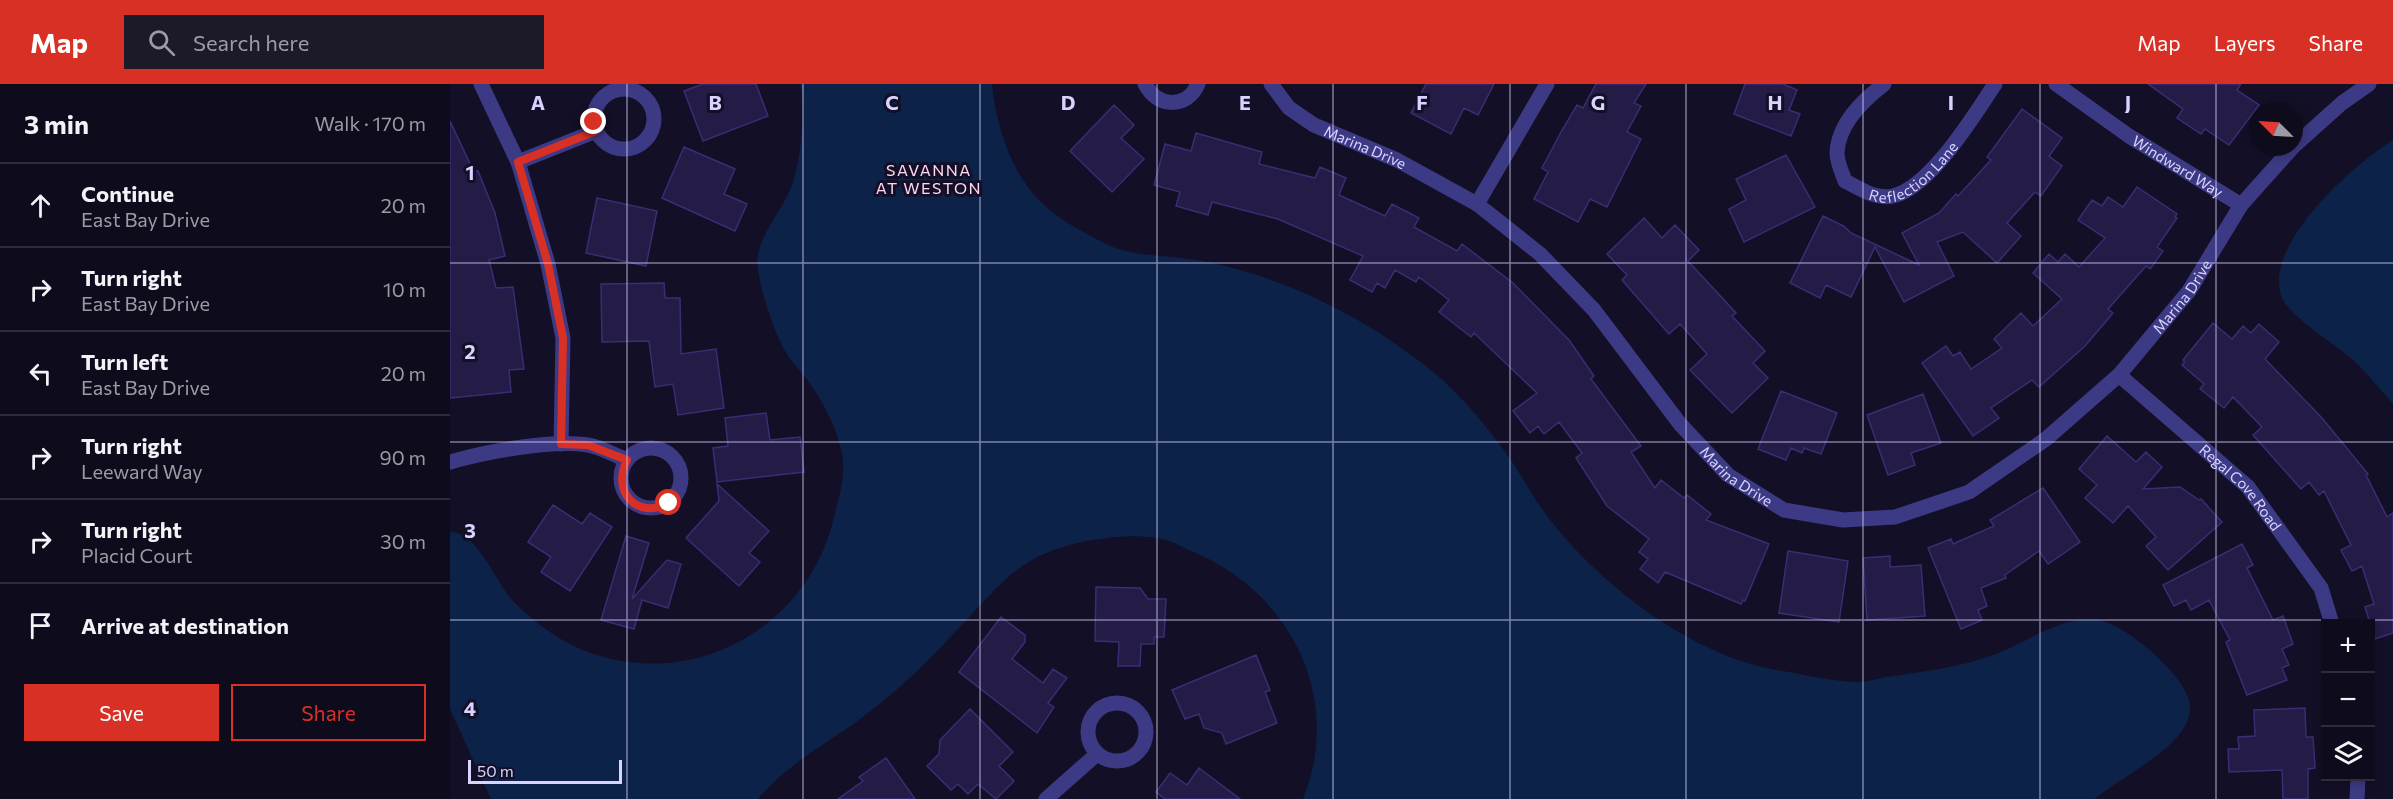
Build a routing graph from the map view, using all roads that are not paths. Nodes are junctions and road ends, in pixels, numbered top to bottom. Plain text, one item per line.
1 (482, 84) edge
2 (1145, 84) edge
3 (1198, 84) edge
4 (1271, 84) edge
5 (1547, 84) edge
6 (1884, 84) edge
7 (1995, 84) edge
8 (2056, 84) edge
9 (2369, 84) edge
10 (596, 131) junction
11 (2303, 139) edge
12 (2286, 156) edge
13 (518, 162) junction
14 (1477, 204) junction
15 (2241, 205) junction
16 (2119, 375) junction
17 (561, 444) junction
18 (627, 460) junction
19 (450, 462) edge
20 (2330, 619) edge
21 (1097, 754) dead end
22 (2358, 781) edge
23 (1046, 799) edge
24 (2357, 799) edge

1 - 13 street
2 - 3 street
4 - 14 street, Marina Drive
5 - 14 street
6 - 7 street, Reflection Lane
8 - 15 street, Windward Way
9 - 11 street, Marina Drive
10 - 10 street
10 - 13 street
12 - 15 street, Marina Drive
13 - 17 street
14 - 16 street, Marina Drive
15 - 16 street, Marina Drive
16 - 20 street, Regal Cove Road
17 - 18 street
17 - 19 street
18 - 18 street
21 - 23 street
22 - 24 street

